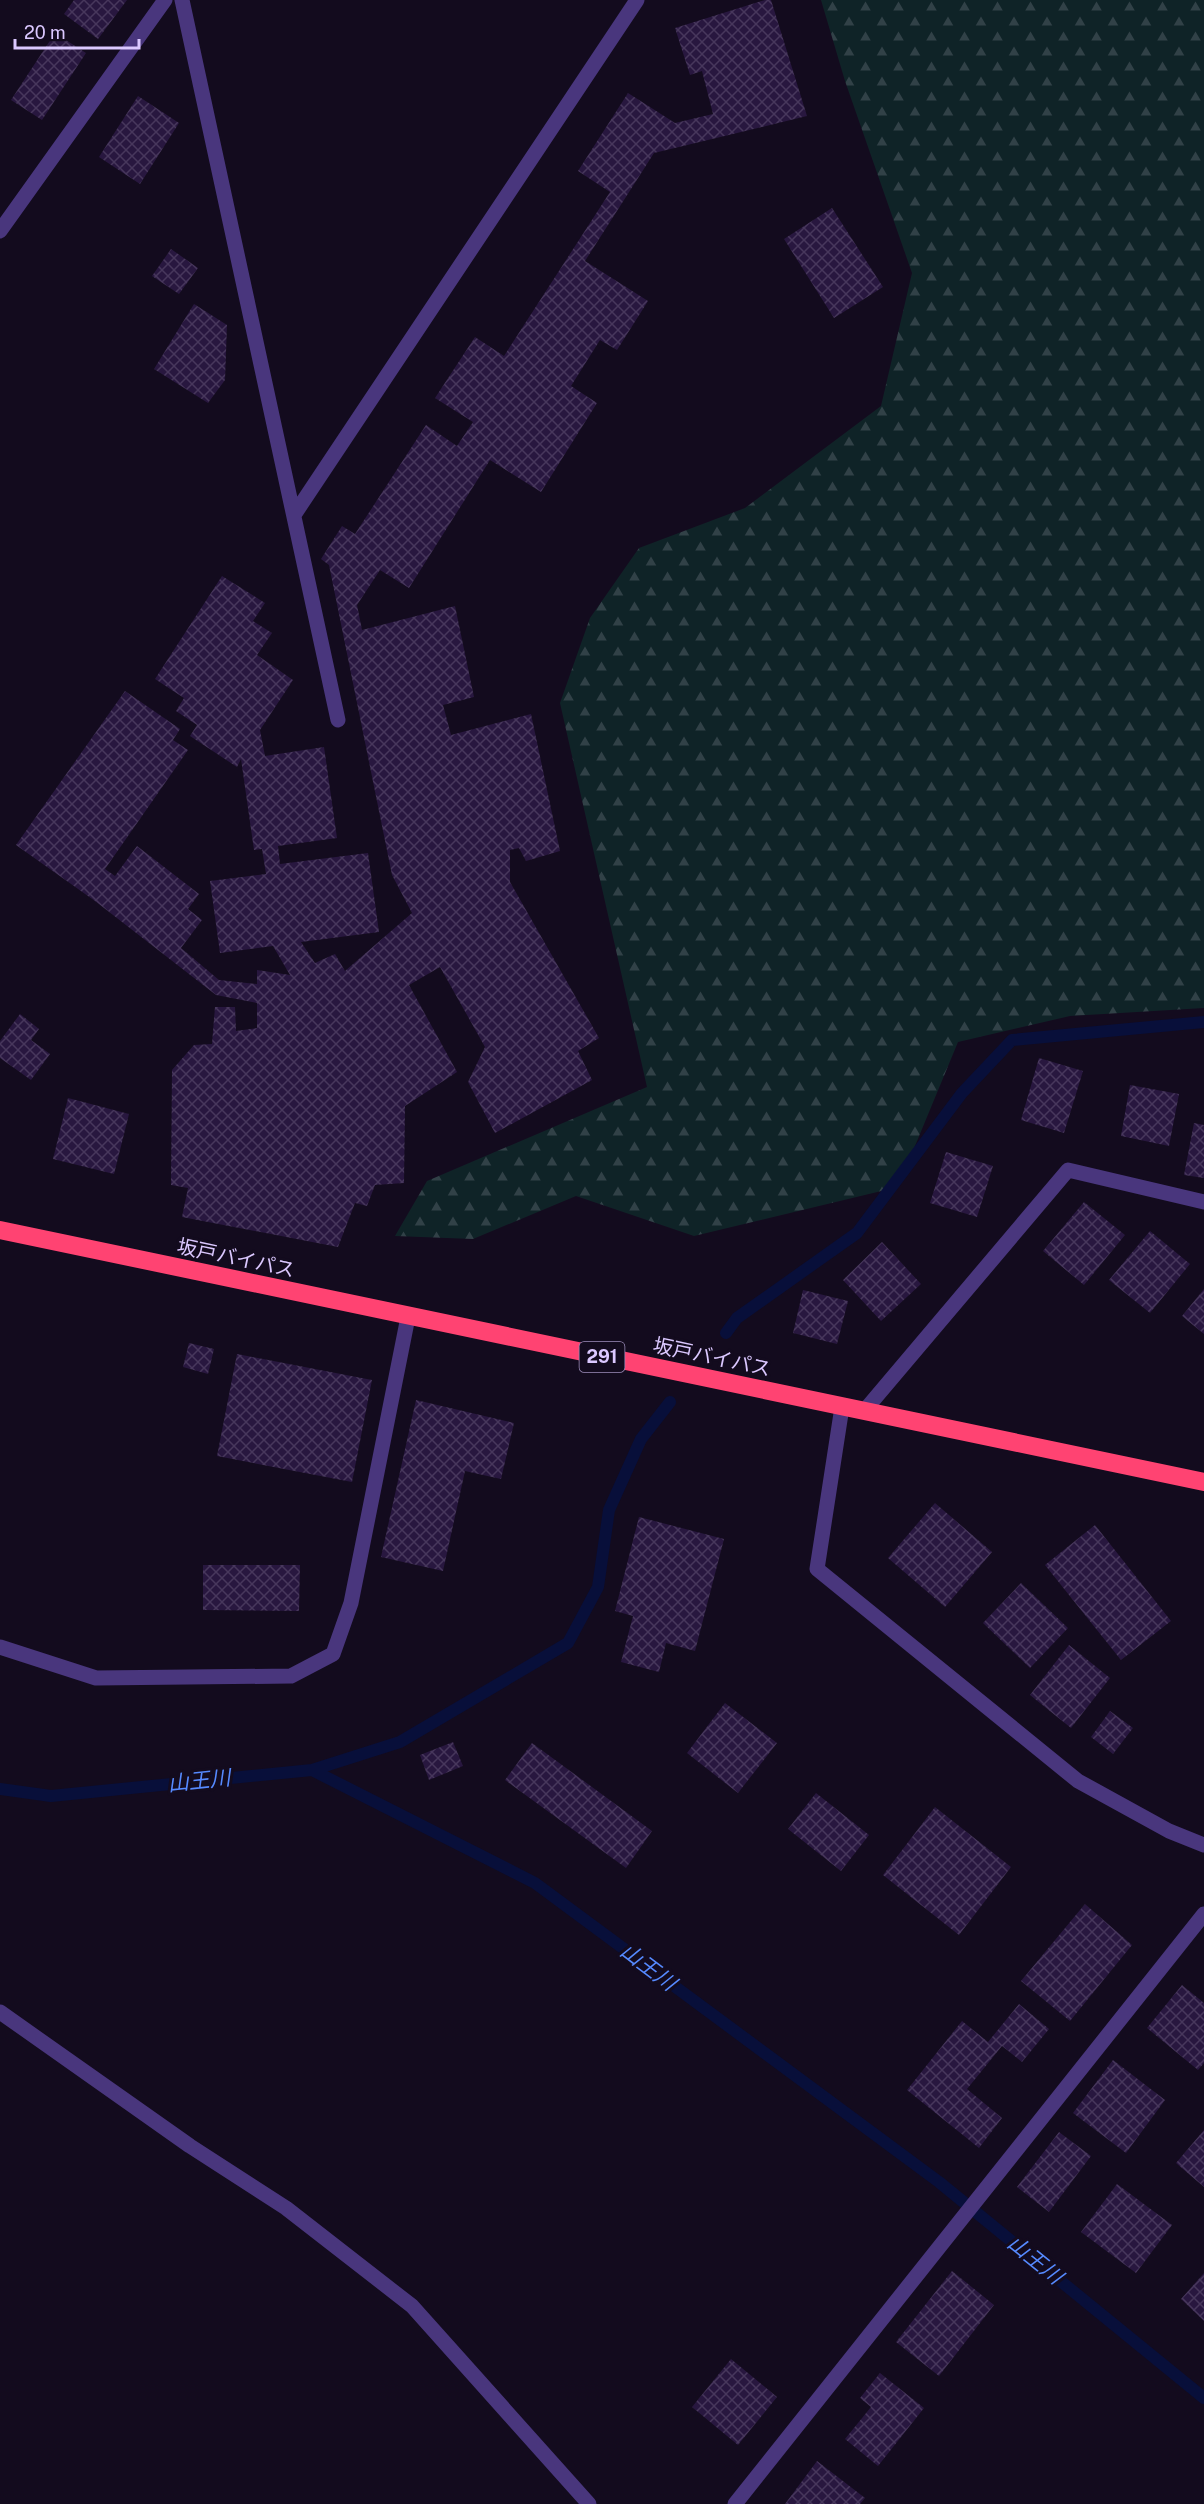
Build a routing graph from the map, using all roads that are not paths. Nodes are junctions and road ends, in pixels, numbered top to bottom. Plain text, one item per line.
1 (165, 0) edge
2 (182, 0) edge
3 (637, 0) edge
4 (0, 231) edge
5 (294, 515) junction
6 (338, 720) dead end
7 (1204, 1202) edge
8 (0, 1230) edge
9 (408, 1317) junction
10 (842, 1407) junction
11 (865, 1410) junction
12 (1204, 1482) edge
13 (0, 1647) edge
14 (1204, 1845) edge
15 (1204, 1914) edge
16 (0, 2012) edge
17 (589, 2504) edge
18 (735, 2504) edge

1 - 4 street
2 - 5 street
3 - 5 street
5 - 6 street
7 - 11 street
8 - 9 highway, 坂戸バイパス / 291
9 - 10 highway, 坂戸バイパス / 291
9 - 13 street
10 - 11 highway, 坂戸バイパス / 291
10 - 14 street
11 - 12 highway, 坂戸バイパス / 291
15 - 18 street
16 - 17 street

